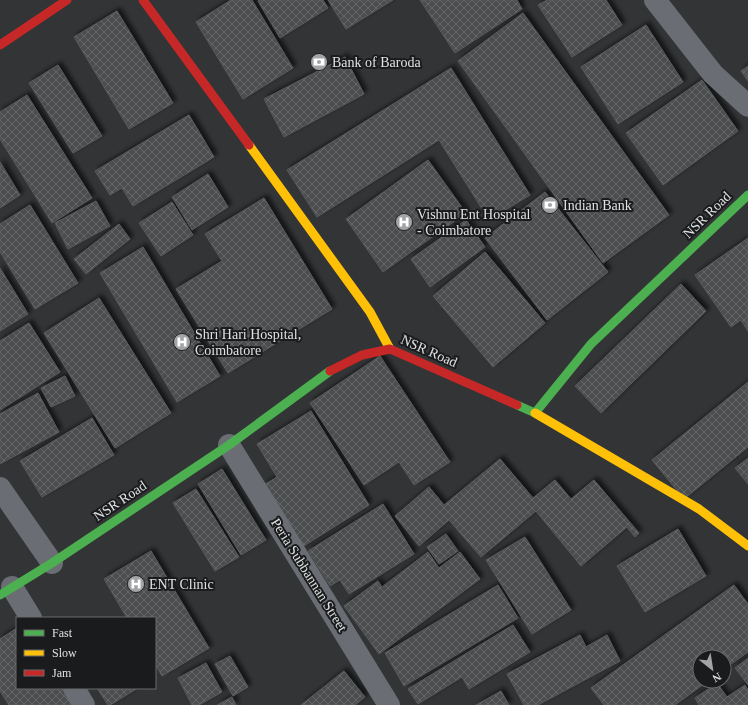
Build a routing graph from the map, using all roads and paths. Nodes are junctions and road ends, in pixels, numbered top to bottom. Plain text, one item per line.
1 (67, 0) edge
2 (143, 0) edge
3 (654, 0) edge
4 (0, 45) edge
5 (748, 106) edge
6 (748, 195) edge
7 (390, 349) junction
8 (535, 413) junction
9 (229, 445) junction
10 (0, 488) edge
11 (748, 546) edge
12 (52, 563) junction
13 (6, 591) edge
14 (30, 617) edge
15 (75, 689) edge
16 (84, 705) edge
17 (389, 705) edge

1 - 4 main road
2 - 7 main road
3 - 5 street
6 - 8 main road, NSR Road
7 - 8 main road, NSR Road
7 - 9 main road, NSR Road
8 - 11 main road
9 - 12 main road, NSR Road
9 - 17 street, Peria Subbannan Street
10 - 12 street
12 - 13 main road, NSR Road
13 - 14 street
15 - 16 street

